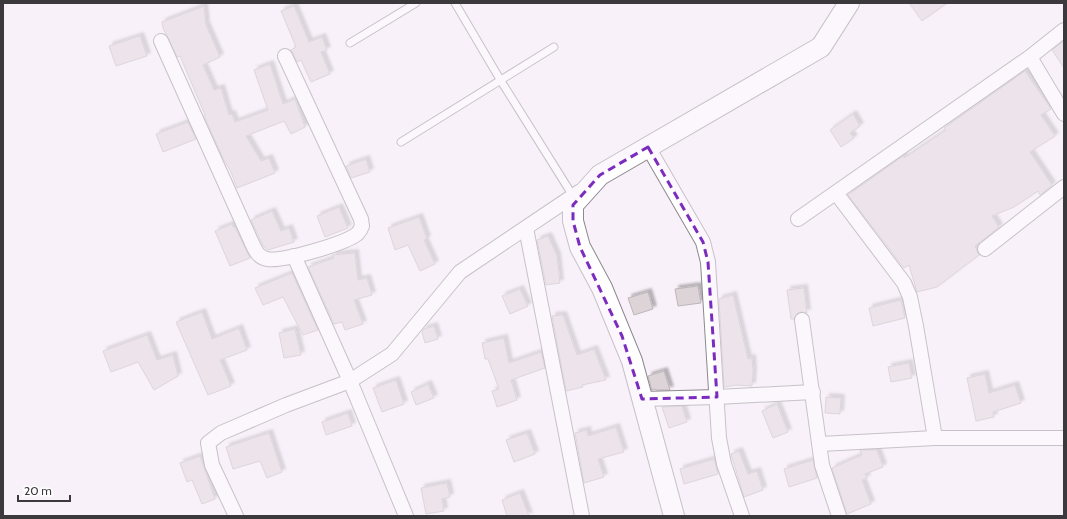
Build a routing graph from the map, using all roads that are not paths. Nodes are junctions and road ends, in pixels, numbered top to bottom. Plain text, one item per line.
1 (416, 3) edge
2 (456, 3) edge
3 (849, 3) edge
4 (1064, 30) edge
5 (161, 41) dead end
6 (350, 43) dead end
7 (554, 47) dead end
8 (285, 56) dead end
9 (1030, 56) junction
10 (501, 81) junction
11 (1064, 114) edge
12 (401, 142) dead end
13 (648, 147) junction
14 (593, 184) junction
15 (1064, 187) edge
16 (836, 193) junction
17 (573, 196) junction
18 (798, 219) dead end
19 (526, 228) junction
20 (985, 249) dead end
21 (294, 256) junction
22 (802, 320) dead end
23 (350, 381) junction
24 (813, 392) junction
25 (717, 397) junction
26 (642, 399) junction
27 (935, 438) junction
28 (1064, 438) edge
29 (820, 444) junction
30 (236, 516) edge
31 (406, 516) edge
32 (582, 516) edge
33 (674, 516) edge
34 (742, 516) edge
35 (839, 516) edge

1 - 6 lane
2 - 10 lane
3 - 13 street
4 - 9 street
5 - 21 street
7 - 10 lane
8 - 21 street
9 - 11 street
9 - 16 street
10 - 12 lane
10 - 17 lane
13 - 14 street
13 - 25 street
14 - 17 street
14 - 26 street
15 - 20 street
16 - 18 street
16 - 27 street
17 - 19 street
19 - 23 street
19 - 32 street
21 - 23 street
22 - 24 street
23 - 30 street
23 - 31 street
24 - 25 street
24 - 29 street
25 - 26 street
25 - 34 street
26 - 33 street
27 - 28 street
27 - 29 street
29 - 35 street

